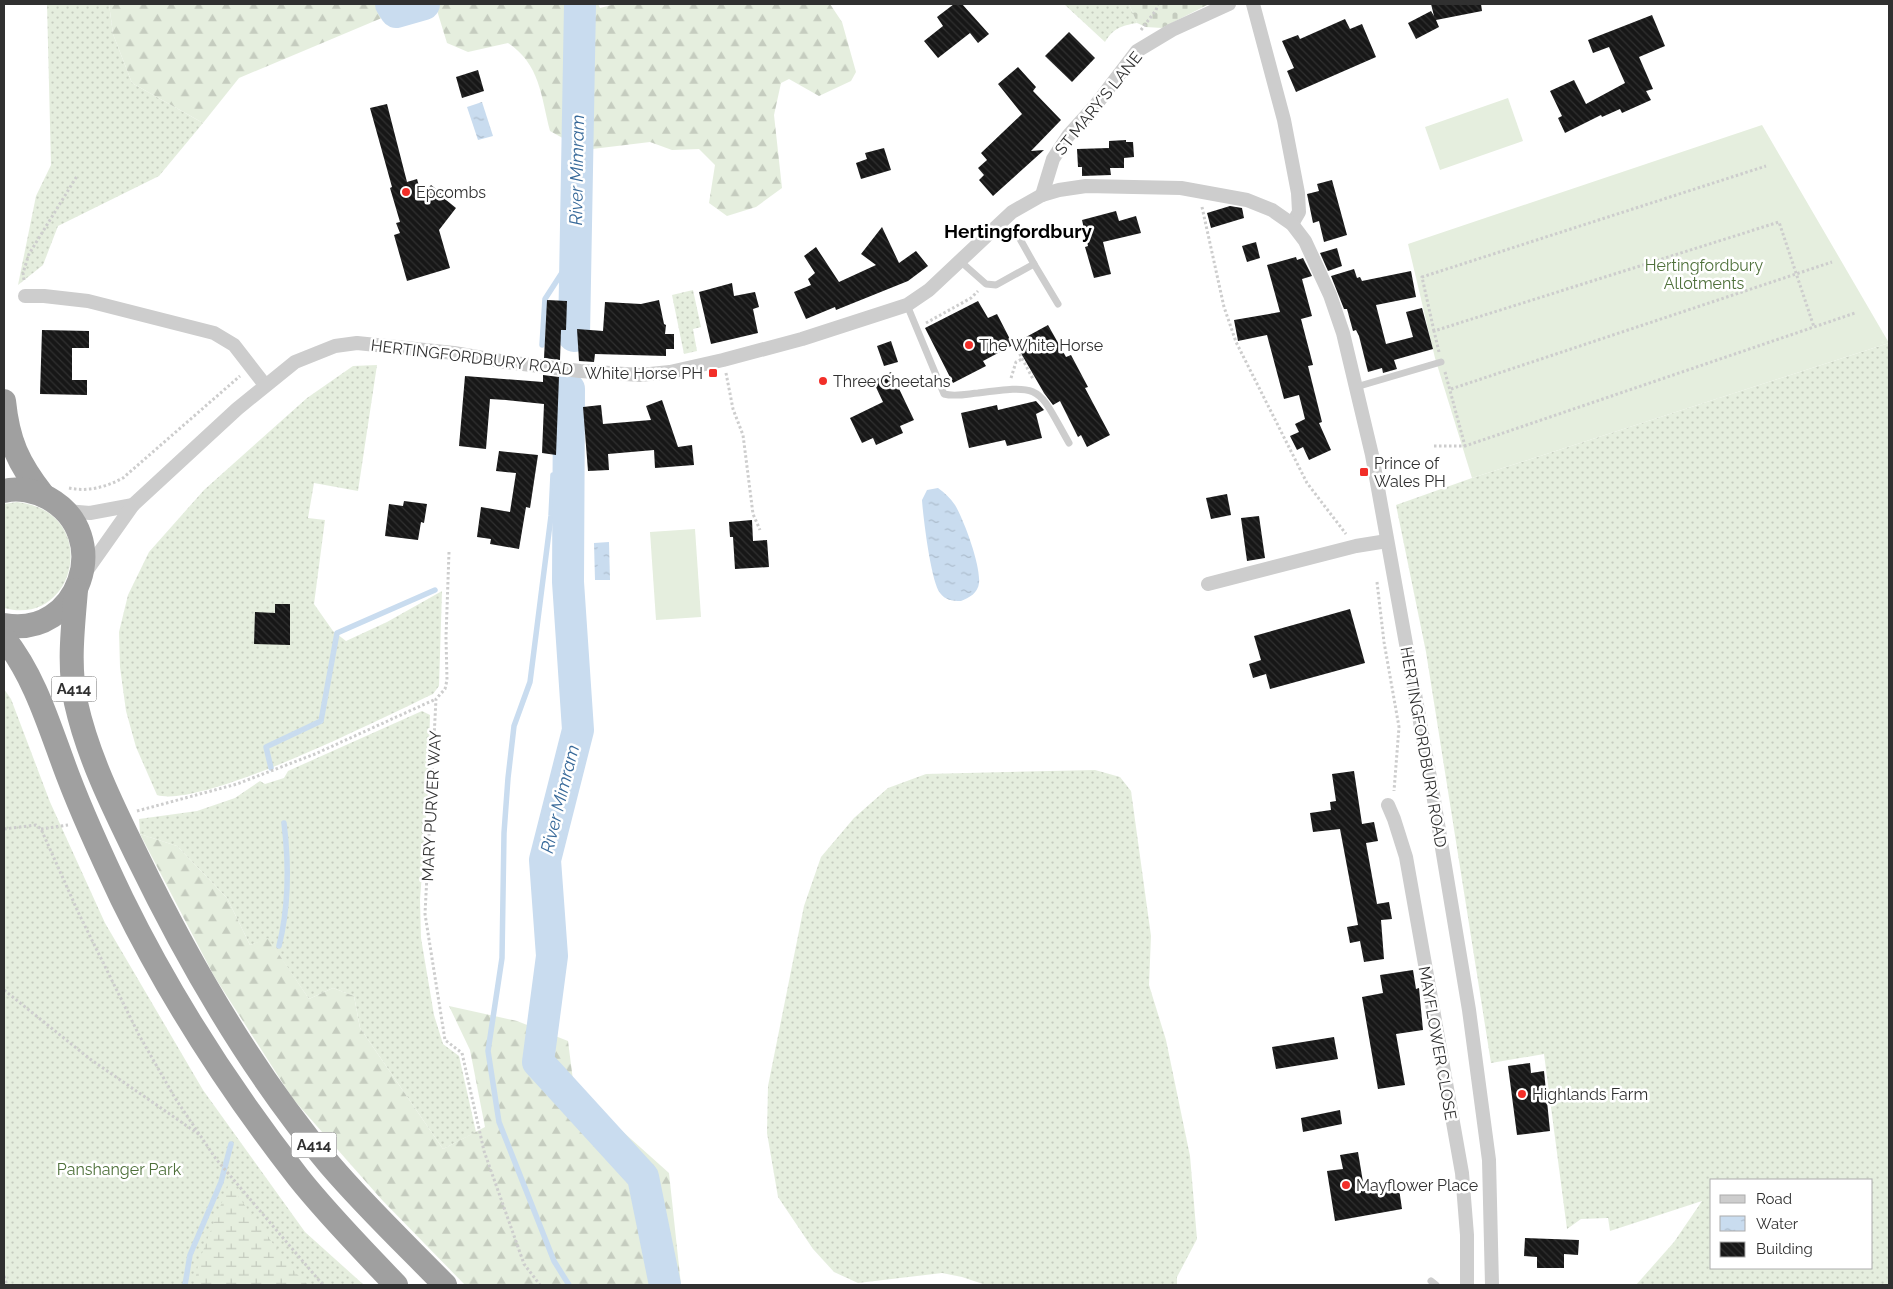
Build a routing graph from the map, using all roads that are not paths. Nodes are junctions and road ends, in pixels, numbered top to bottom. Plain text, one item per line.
1 (1229, 4) edge
2 (1253, 4) edge
3 (1042, 195) junction
4 (1292, 224) junction
5 (1020, 238) dead end
6 (960, 261) junction
7 (1034, 264) junction
8 (25, 296) road end
9 (1058, 304) dead end
10 (907, 305) junction
11 (1441, 362) road end
12 (265, 385) junction
13 (1356, 387) junction
14 (4, 401) edge
15 (1069, 443) dead end
16 (4, 491) edge
17 (42, 495) junction
18 (133, 505) junction
19 (66, 511) junction
20 (1387, 541) junction
21 (79, 584) junction
22 (1208, 584) dead end
23 (4, 625) edge
24 (4, 638) edge
25 (1388, 805) road end
26 (396, 1285) edge
27 (445, 1285) edge
28 (1467, 1285) edge
29 (1492, 1285) edge

1 - 3 street, ST MARY'S LANE
2 - 4 street
3 - 4 street, HERTINGFORDBURY ROAD
3 - 6 street, HERTINGFORDBURY ROAD
4 - 13 street, HERTINGFORDBURY ROAD
5 - 7 lane
6 - 7 lane
6 - 10 street, HERTINGFORDBURY ROAD
7 - 9 lane
8 - 12 street
10 - 12 street, HERTINGFORDBURY ROAD
10 - 15 lane
11 - 13 lane
12 - 18 street, HERTINGFORDBURY ROAD
13 - 20 street, HERTINGFORDBURY ROAD
14 - 17 highway
16 - 17 highway
17 - 19 highway
18 - 19 street
18 - 21 street, HERTINGFORDBURY ROAD
19 - 21 highway
20 - 22 street
20 - 29 street, HERTINGFORDBURY ROAD
21 - 23 highway
21 - 27 highway, A414
24 - 26 highway, A414
25 - 28 street, MAYFLOWER CLOSE

